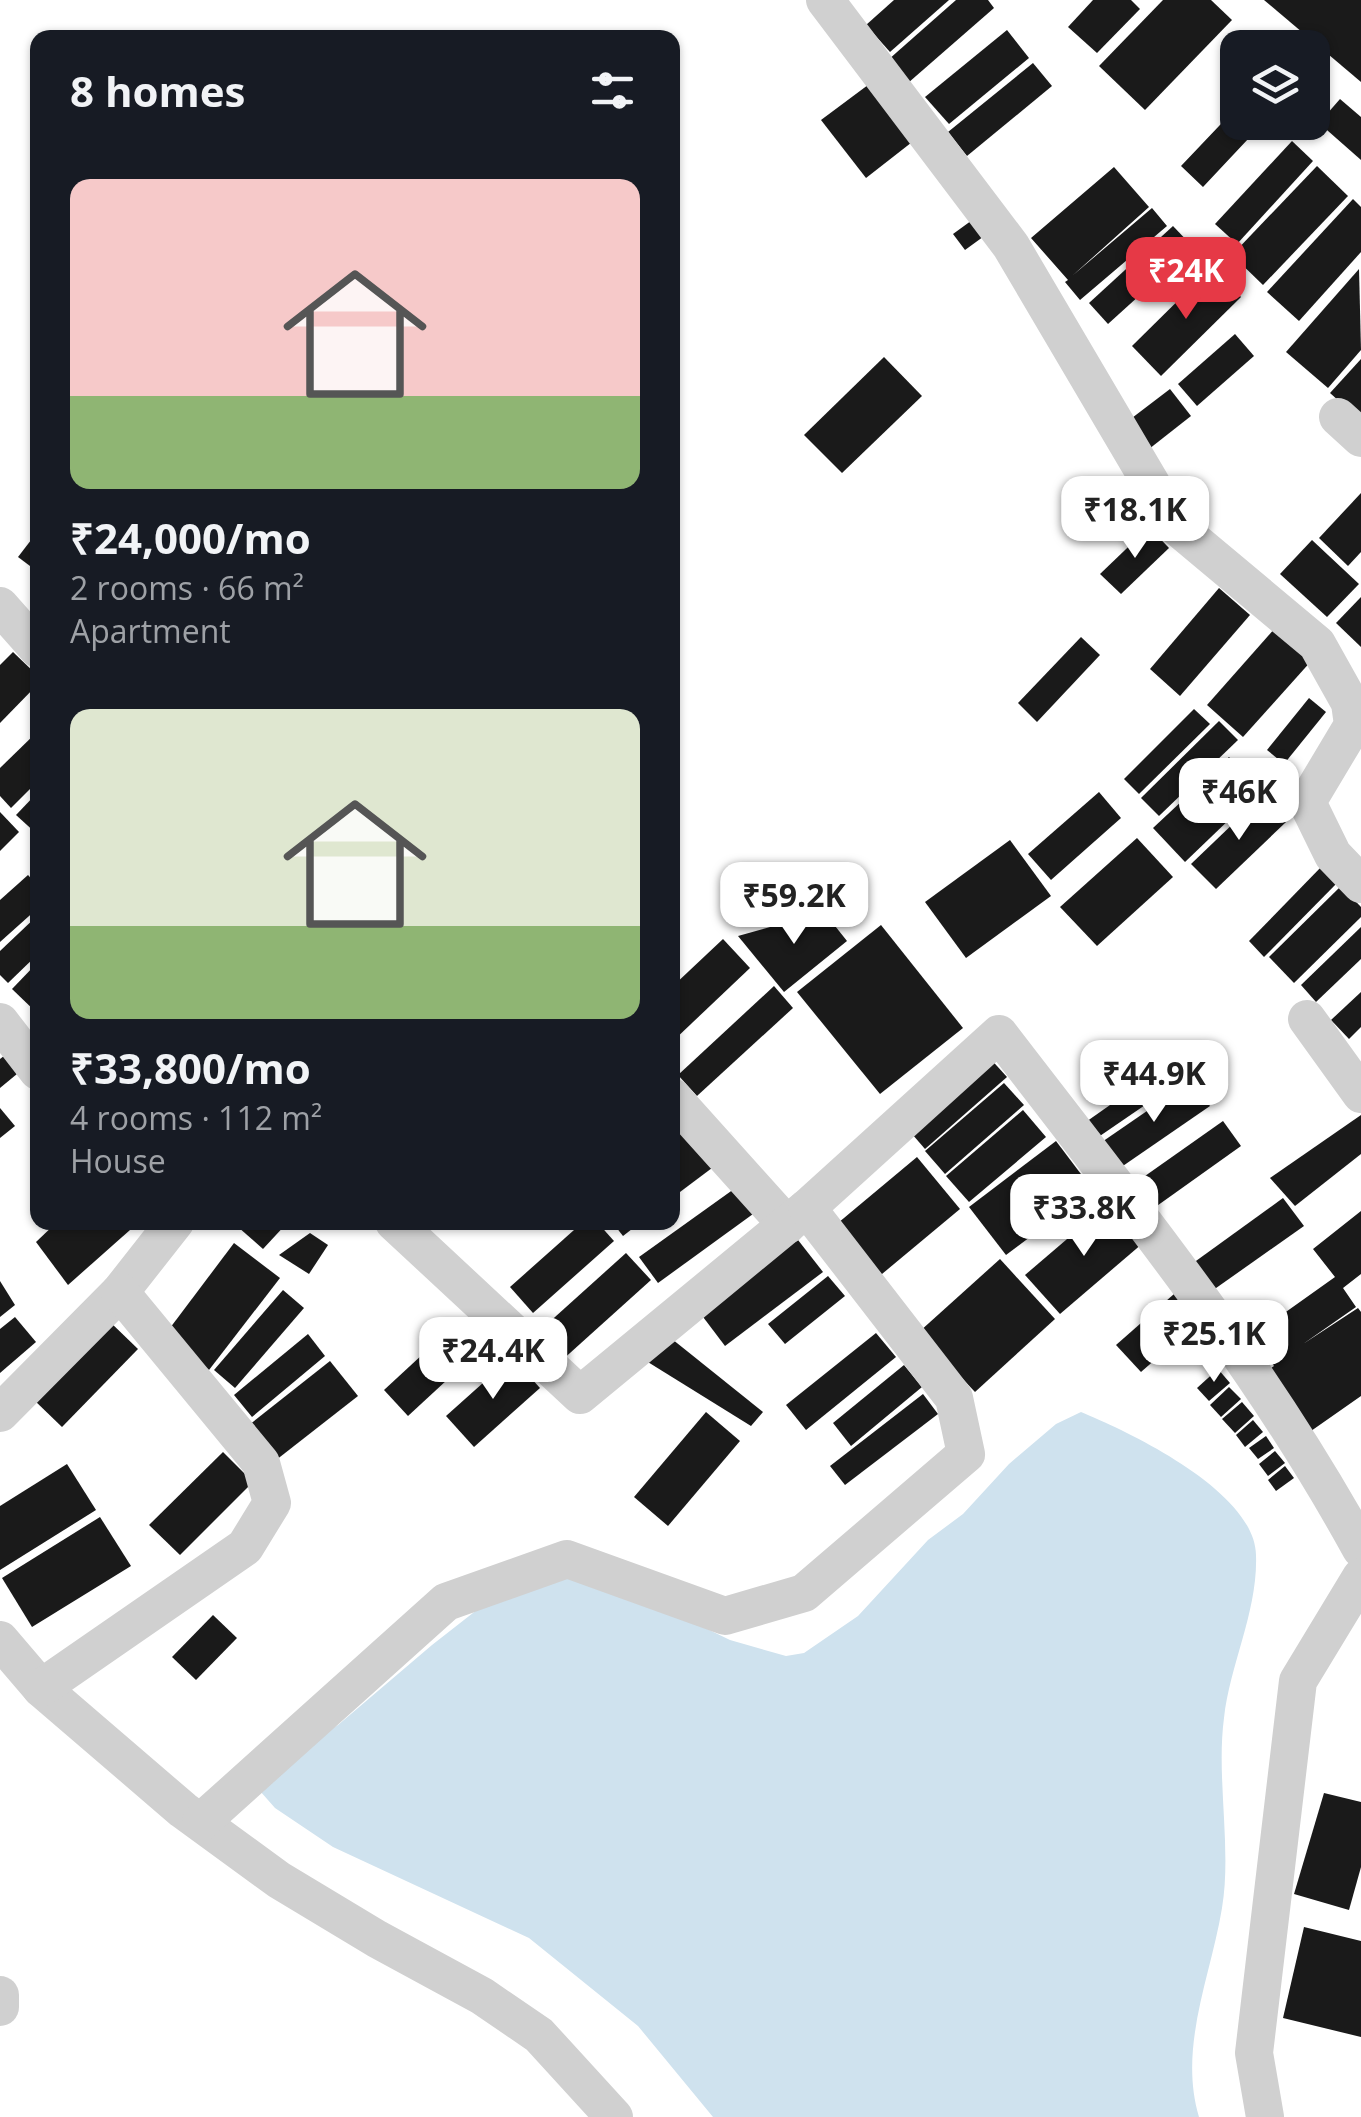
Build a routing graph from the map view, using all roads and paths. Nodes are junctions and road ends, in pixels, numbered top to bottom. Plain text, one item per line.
1 (824, 0) edge
2 (0, 606) edge
3 (30, 640) edge
4 (1361, 884) edge
5 (1308, 1018) dead end
6 (0, 1022) edge
7 (30, 1061) edge
8 (1361, 1094) edge
9 (680, 1105) edge
10 (797, 1216) junction
11 (162, 1230) edge
12 (403, 1230) edge
13 (120, 1292) junction
14 (0, 1413) edge
15 (1361, 1549) edge
16 (1361, 1577) edge
17 (0, 1640) edge
18 (40, 1688) junction
19 (201, 1822) junction
20 (0, 1995) edge
21 (0, 2006) edge
22 (614, 2117) edge
23 (1264, 2117) edge

1 - 4 street
2 - 3 street
5 - 8 street
6 - 7 street
9 - 10 street
10 - 12 street
10 - 15 street
10 - 19 street
11 - 13 street
13 - 14 street
13 - 18 street
16 - 23 street
17 - 18 street
18 - 19 street
19 - 22 street
20 - 21 street

